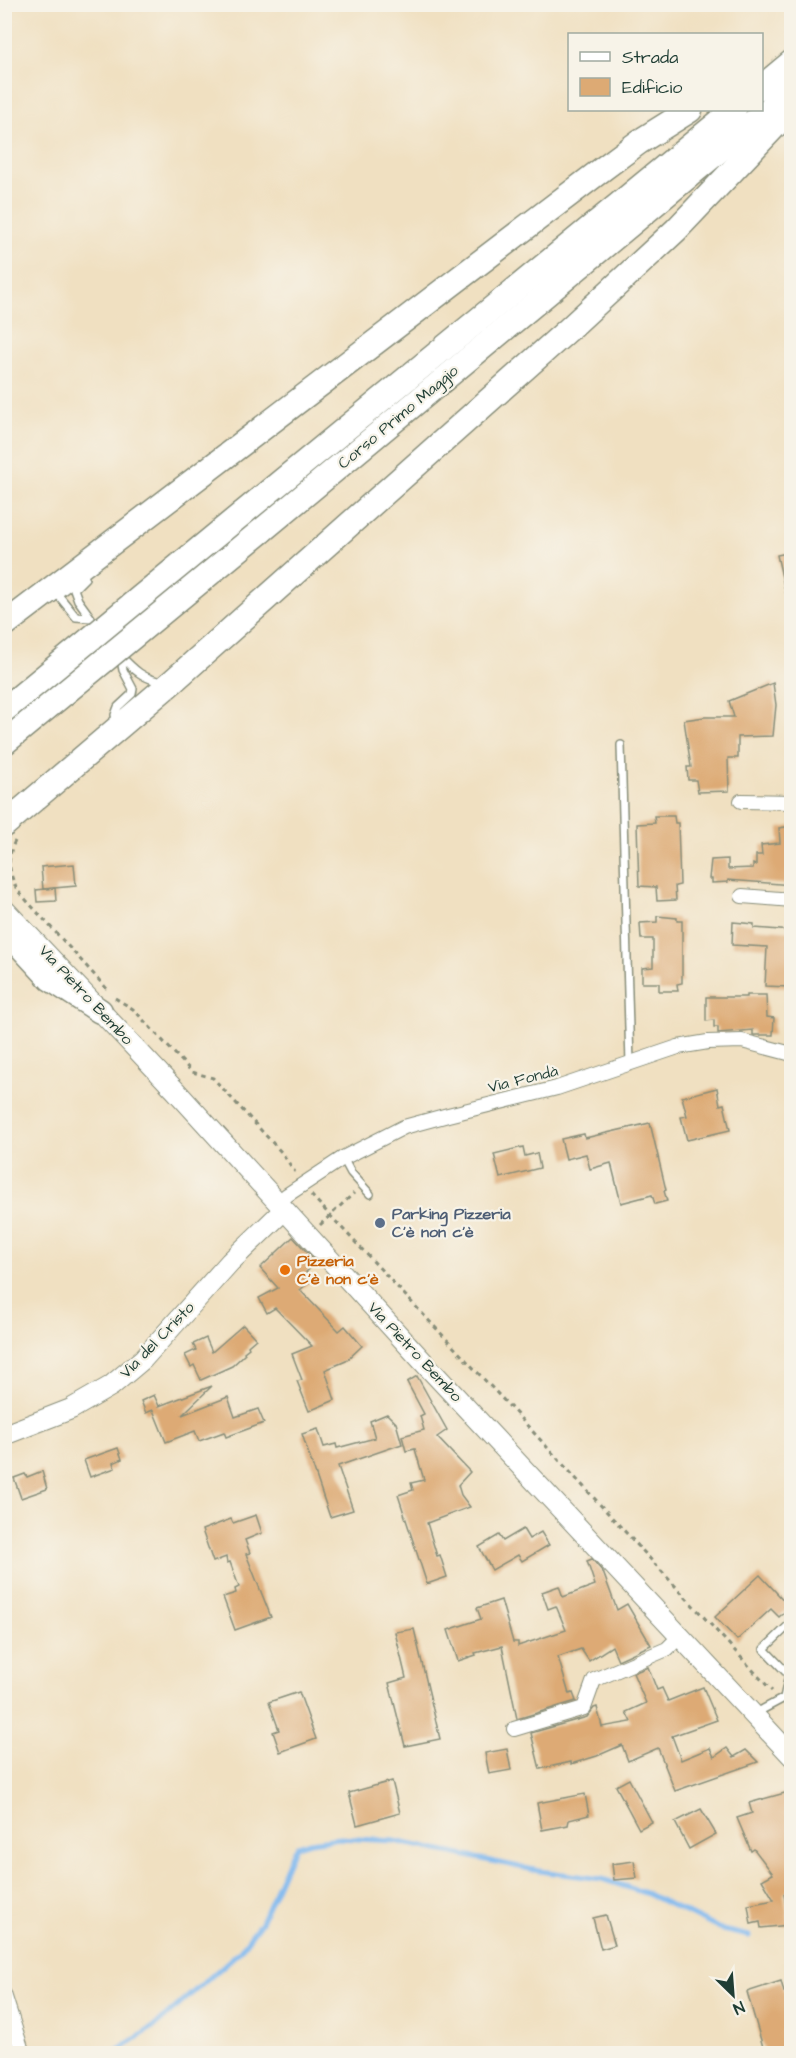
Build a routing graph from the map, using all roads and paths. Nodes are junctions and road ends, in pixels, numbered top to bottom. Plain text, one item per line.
1 (792, 46) edge
2 (792, 62) edge
3 (763, 65) edge
4 (763, 86) edge
5 (792, 90) edge
6 (792, 108) edge
7 (688, 111) edge
8 (733, 111) edge
9 (101, 552) junction
10 (33, 604) junction
11 (91, 618) junction
12 (4, 625) edge
13 (105, 637) dead end
14 (112, 646) dead end
15 (120, 656) junction
16 (172, 682) junction
17 (4, 710) edge
18 (120, 728) junction
19 (4, 743) edge
20 (621, 745) dead end
21 (741, 801) dead end
22 (792, 802) edge
23 (11, 831) edge
24 (742, 897) dead end
25 (792, 900) edge
26 (4, 909) edge
27 (4, 928) edge
28 (100, 1011) junction
29 (792, 1054) edge
30 (630, 1064) junction
31 (343, 1158) junction
32 (296, 1173) dead end
33 (362, 1185) junction
34 (309, 1192) dead end
35 (370, 1194) dead end
36 (281, 1206) junction
37 (330, 1216) junction
38 (4, 1435) edge
39 (792, 1622) edge
40 (679, 1637) junction
41 (785, 1698) edge
42 (753, 1715) junction
43 (514, 1729) dead end
44 (792, 1756) edge
45 (4, 1994) edge
46 (23, 2054) edge

1 - 3 highway
2 - 4 highway
5 - 19 highway, Corso Primo Maggio, bridge
6 - 16 highway
7 - 9 highway
8 - 17 highway, Corso Primo Maggio, bridge
9 - 10 highway
9 - 11 lane
10 - 11 lane
10 - 12 highway
11 - 13 lane
14 - 15 lane
15 - 16 lane
15 - 18 lane
16 - 18 highway
18 - 23 highway
20 - 30 lane
21 - 22 street
23 - 32 path
24 - 25 street
26 - 28 main road, Via Pietro Bembo
27 - 28 highway
28 - 36 main road, Via Pietro Bembo
29 - 30 street, Via Fondà
30 - 31 street, Via Fondà
31 - 33 lane
31 - 36 street, Via Fondà
33 - 35 lane
33 - 37 path
34 - 37 path
36 - 38 main road, Via del Cristo
36 - 40 main road, Via Pietro Bembo
37 - 41 path
39 - 41 lane
40 - 42 main road, Via Pietro Bembo
40 - 43 street
41 - 42 lane
42 - 44 main road, Via Pietro Bembo
45 - 46 street

